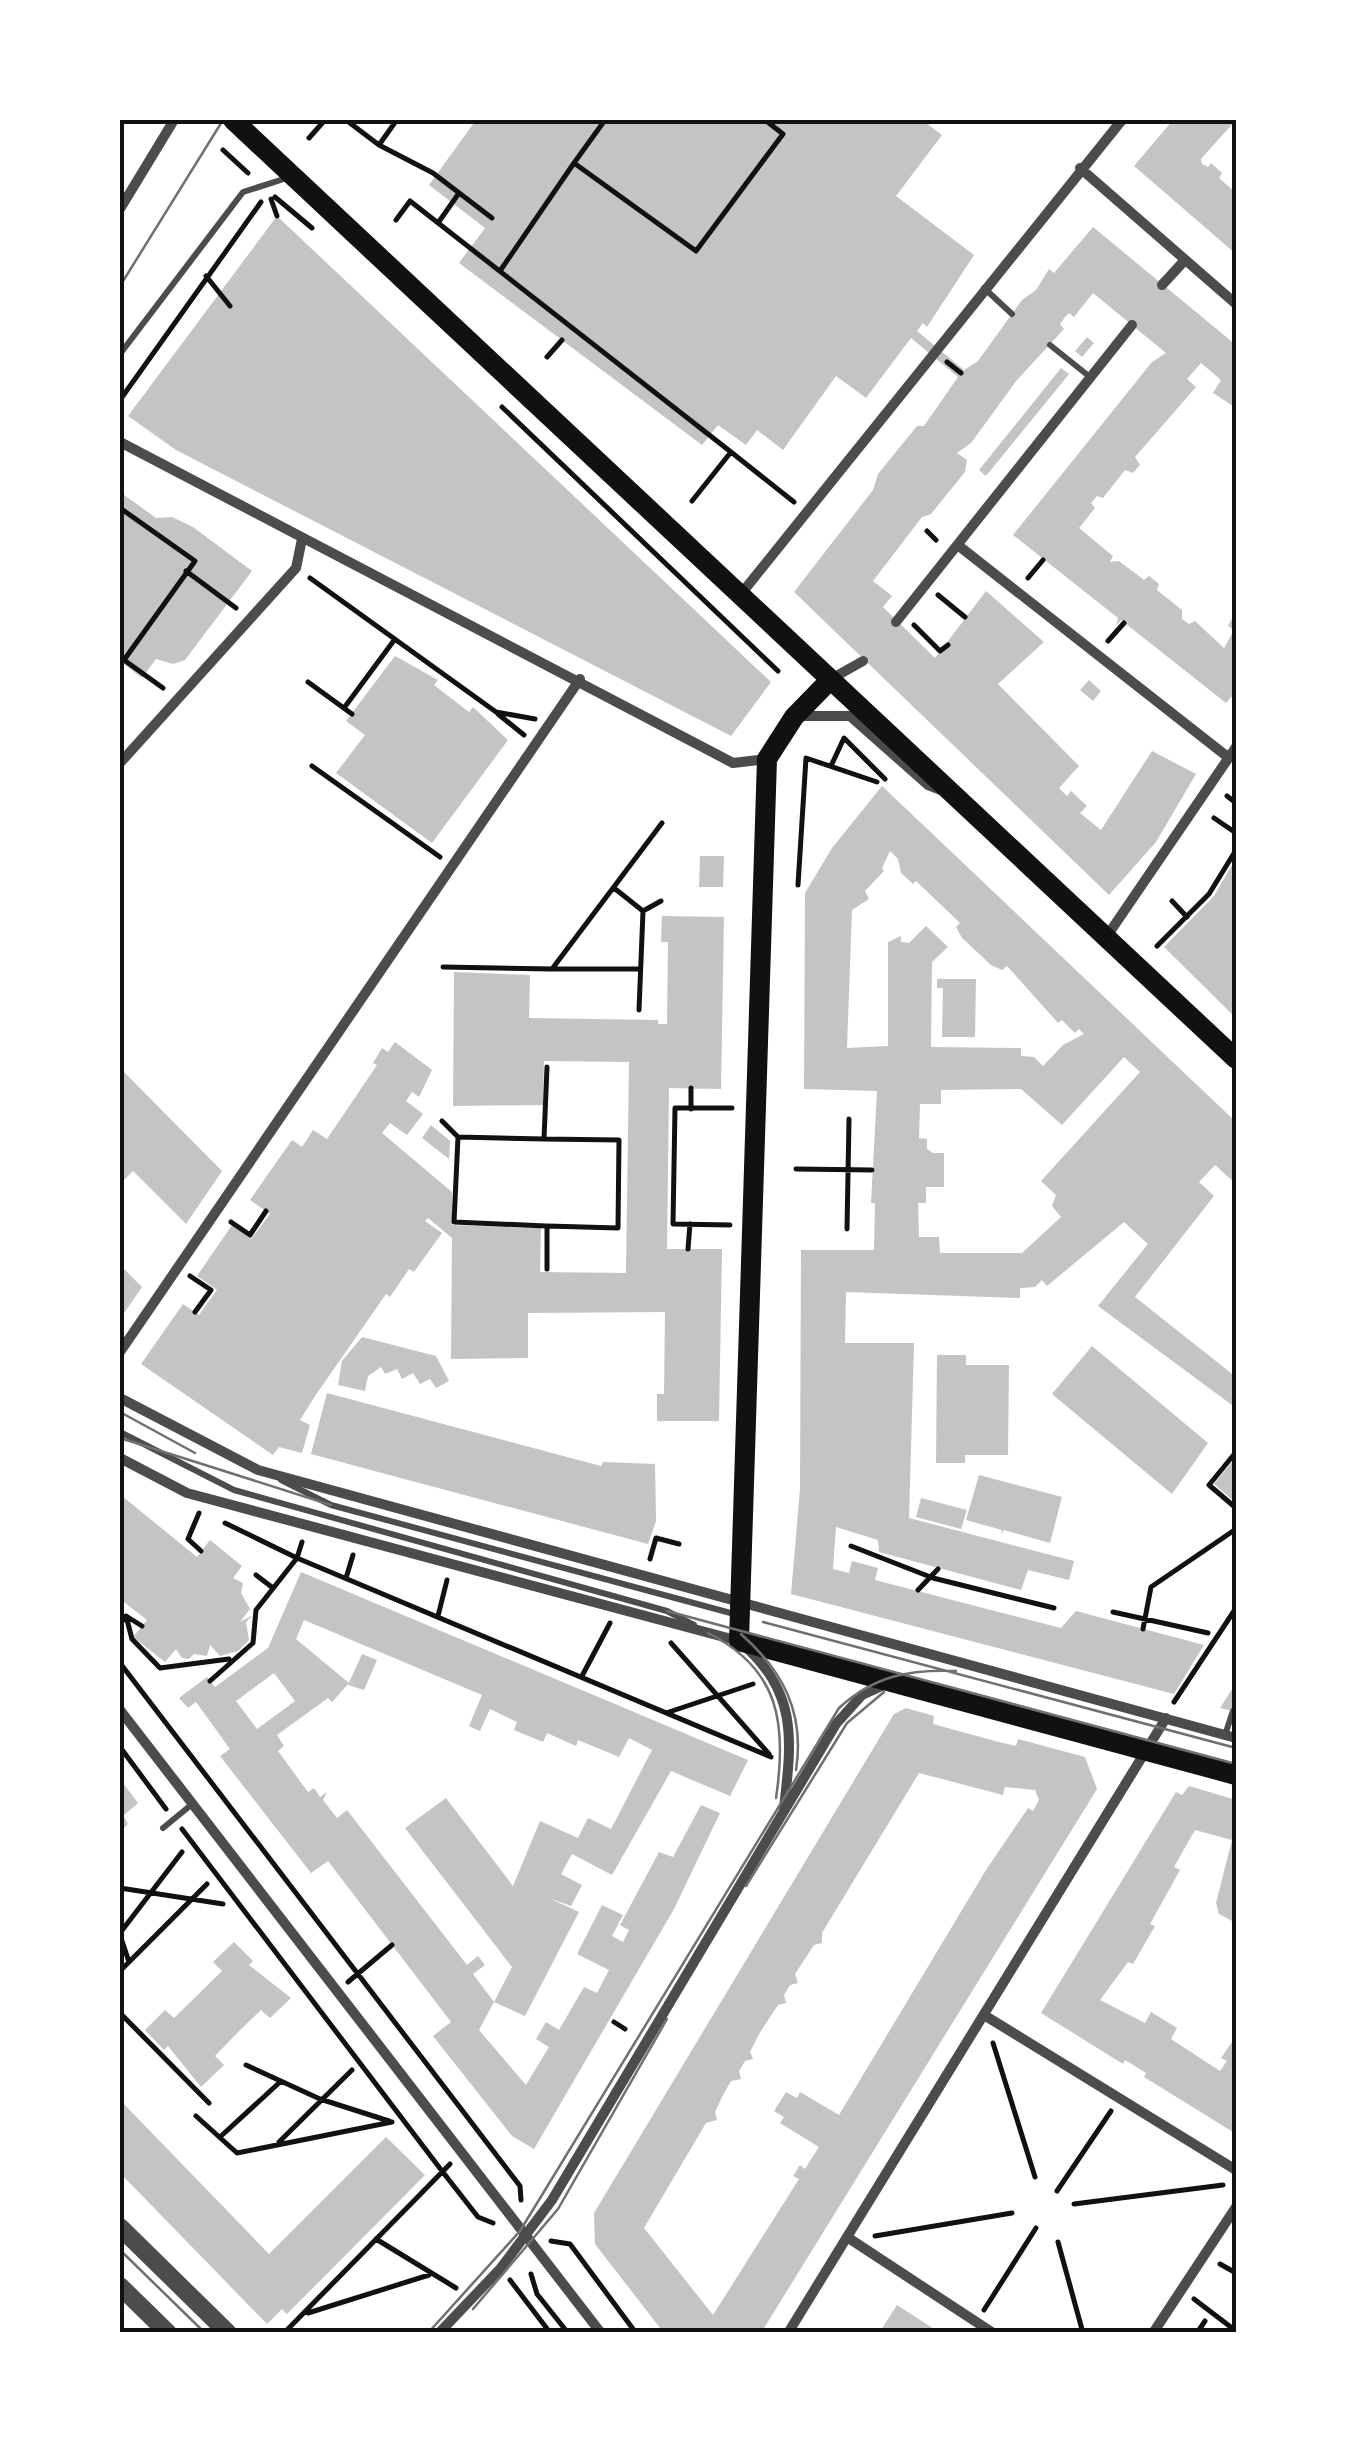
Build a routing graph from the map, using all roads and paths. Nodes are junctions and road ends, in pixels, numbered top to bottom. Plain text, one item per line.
1 (174, 120) edge
2 (233, 120) edge
3 (325, 120) edge
4 (346, 120) edge
5 (396, 120) edge
6 (405, 120) edge
7 (605, 120) edge
8 (765, 120) edge
9 (1122, 120) edge
10 (309, 138) dead end
11 (379, 144) junction
12 (224, 150) dead end
13 (574, 163) junction
14 (1080, 168) junction
15 (292, 176) junction
16 (261, 185) junction
17 (268, 192) junction
18 (459, 193) junction
19 (120, 209) edge
20 (277, 216) dead end
21 (492, 218) dead end
22 (396, 220) dead end
23 (438, 223) junction
24 (313, 229) dead end
25 (1185, 260) junction
26 (500, 272) junction
27 (206, 276) junction
28 (1162, 286) dead end
29 (984, 288) junction
30 (1236, 304) edge
31 (230, 306) dead end
32 (1012, 314) dead end
33 (1132, 325) dead end
34 (562, 340) dead end
35 (1050, 345) dead end
36 (120, 354) edge
37 (547, 357) dead end
38 (1090, 377) junction
39 (120, 400) edge
40 (497, 402) dead end
41 (120, 442) edge
42 (731, 452) junction
43 (692, 501) dead end
44 (797, 504) dead end
45 (120, 508) edge
46 (927, 531) dead end
47 (302, 539) junction
48 (936, 540) dead end
49 (959, 546) junction
50 (1044, 560) dead end
51 (296, 568) junction
52 (186, 571) junction
53 (1028, 578) dead end
54 (741, 594) junction
55 (938, 595) dead end
56 (237, 609) dead end
57 (965, 617) dead end
58 (896, 622) dead end
59 (1124, 623) dead end
60 (912, 624) dead end
61 (396, 639) junction
62 (1108, 641) dead end
63 (948, 645) dead end
64 (122, 658) edge
65 (863, 661) dead end
66 (778, 671) dead end
67 (580, 679) junction
68 (830, 680) junction
69 (308, 682) dead end
70 (164, 688) dead end
71 (344, 708) junction
72 (496, 712) junction
73 (352, 714) dead end
74 (794, 716) junction
75 (551, 722) junction
76 (536, 745) junction
77 (1236, 747) edge
78 (1229, 758) junction
79 (768, 759) junction
80 (120, 763) edge
81 (312, 766) dead end
82 (831, 766) junction
83 (1227, 796) dead end
84 (960, 798) junction
85 (1236, 802) edge
86 (1214, 818) dead end
87 (662, 823) dead end
88 (1236, 833) edge
89 (1236, 850) edge
90 (453, 866) junction
91 (798, 885) dead end
92 (614, 888) junction
93 (1172, 900) dead end
94 (661, 901) dead end
95 (642, 911) junction
96 (1187, 917) junction
97 (1105, 940) junction
98 (1157, 946) dead end
99 (443, 967) dead end
100 (552, 969) junction
101 (640, 969) junction
102 (638, 1010) dead end
103 (1236, 1059) edge
104 (547, 1066) dead end
105 (691, 1088) dead end
106 (732, 1108) dead end
107 (691, 1109) junction
108 (849, 1118) dead end
109 (442, 1122) dead end
110 (458, 1137) junction
111 (544, 1139) junction
112 (796, 1169) dead end
113 (848, 1169) junction
114 (872, 1170) dead end
115 (266, 1212) dead end
116 (227, 1219) dead end
117 (690, 1224) junction
118 (730, 1225) dead end
119 (548, 1226) junction
120 (847, 1229) dead end
121 (688, 1250) dead end
122 (547, 1269) dead end
123 (190, 1276) dead end
124 (195, 1312) dead end
125 (120, 1352) edge
126 (120, 1398) edge
127 (120, 1432) edge
128 (1236, 1452) edge
129 (120, 1458) edge
130 (258, 1470) junction
131 (1236, 1508) edge
132 (199, 1512) dead end
133 (219, 1518) dead end
134 (1236, 1530) edge
135 (303, 1539) dead end
136 (678, 1544) dead end
137 (851, 1546) dead end
138 (201, 1551) dead end
139 (354, 1552) dead end
140 (297, 1558) junction
141 (649, 1562) dead end
142 (938, 1569) dead end
143 (256, 1575) dead end
144 (346, 1578) junction
145 (447, 1578) dead end
146 (933, 1578) junction
147 (274, 1588) junction
148 (918, 1590) dead end
149 (1054, 1608) dead end
150 (1236, 1608) edge
151 (738, 1609) junction
152 (1114, 1612) dead end
153 (126, 1616) junction
154 (438, 1616) junction
155 (1146, 1618) junction
156 (610, 1622) dead end
157 (120, 1624) edge
158 (142, 1626) dead end
159 (1143, 1629) dead end
160 (708, 1633) junction
161 (1208, 1633) dead end
162 (666, 1638) dead end
163 (739, 1642) junction
164 (208, 1653) dead end
165 (232, 1659) junction
166 (211, 1662) junction
167 (120, 1664) edge
168 (582, 1676) junction
169 (210, 1681) dead end
170 (892, 1681) junction
171 (753, 1684) dead end
172 (718, 1696) junction
173 (1172, 1704) dead end
174 (120, 1710) edge
175 (1233, 1711) dead end
176 (666, 1713) junction
177 (1166, 1718) junction
178 (1230, 1736) edge
179 (120, 1747) edge
180 (1148, 1752) junction
181 (1236, 1776) edge
182 (191, 1804) junction
183 (784, 1808) junction
184 (174, 1819) junction
185 (163, 1828) dead end
186 (182, 1852) dead end
187 (207, 1884) dead end
188 (120, 1888) edge
189 (148, 1892) junction
190 (193, 1900) junction
191 (222, 1904) dead end
192 (120, 1934) edge
193 (392, 1945) dead end
194 (129, 1962) junction
195 (120, 1971) edge
196 (360, 1972) junction
197 (338, 1990) junction
198 (120, 2013) edge
199 (984, 2015) junction
200 (614, 2022) dead end
201 (625, 2028) dead end
202 (993, 2043) dead end
203 (246, 2066) dead end
204 (352, 2070) dead end
205 (280, 2082) junction
206 (320, 2098) junction
207 (1119, 2098) junction
208 (209, 2103) dead end
209 (196, 2116) dead end
210 (220, 2137) junction
211 (276, 2144) junction
212 (445, 2169) junction
213 (1236, 2170) edge
214 (1035, 2177) dead end
215 (1223, 2185) dead end
216 (1057, 2191) dead end
217 (1074, 2204) dead end
218 (1236, 2206) edge
219 (1012, 2213) dead end
220 (120, 2227) edge
221 (1036, 2228) dead end
222 (872, 2236) dead end
223 (526, 2237) junction
224 (847, 2237) junction
225 (376, 2239) junction
226 (1058, 2242) dead end
227 (1222, 2265) dead end
228 (500, 2268) junction
229 (1236, 2273) edge
230 (429, 2275) junction
231 (120, 2286) edge
232 (456, 2288) dead end
233 (538, 2294) dead end
234 (1187, 2294) dead end
235 (302, 2314) junction
236 (1205, 2321) dead end
237 (976, 2322) junction
238 (448, 2323) junction
239 (1236, 2331) edge
240 (168, 2333) edge
241 (228, 2333) edge
242 (284, 2333) edge
243 (430, 2333) edge
244 (439, 2333) edge
245 (545, 2333) edge
246 (568, 2333) edge
247 (601, 2333) edge
248 (636, 2333) edge
249 (788, 2333) edge
250 (993, 2333) edge
251 (1083, 2333) edge
252 (1154, 2333) edge
253 (1197, 2333) edge

1 - 19 street
2 - 15 main road
3 - 10 path
4 - 11 path
5 - 6 path
5 - 11 path
7 - 13 path
8 - 13 path
9 - 14 street
11 - 18 path
12 - 16 path
13 - 26 path
14 - 25 street
14 - 29 street
15 - 16 lane
15 - 54 main road
16 - 17 path
16 - 36 lane
17 - 20 path
17 - 24 path
17 - 27 path
18 - 21 path
18 - 23 path
22 - 23 path
23 - 26 path
25 - 28 street
25 - 30 street
26 - 42 path
27 - 31 path
27 - 39 path
29 - 32 lane
29 - 54 street
33 - 38 street
34 - 37 path
35 - 38 lane
38 - 49 street
40 - 66 path
41 - 47 street
42 - 43 path
42 - 44 path
45 - 52 path
46 - 48 path
47 - 51 street
47 - 67 street
49 - 58 street
49 - 78 street
50 - 53 path
51 - 61 path
51 - 80 street
52 - 56 path
52 - 64 path
54 - 68 main road
55 - 57 path
59 - 62 path
60 - 63 path
61 - 71 path
61 - 72 path
64 - 70 path
65 - 68 street
67 - 75 street
67 - 79 street
68 - 74 main road
68 - 84 main road
69 - 71 path
71 - 73 path
72 - 75 path
72 - 76 path
74 - 79 main road
74 - 84 street
75 - 76 street
76 - 90 street
77 - 78 street
78 - 97 street
79 - 151 main road
81 - 90 path
82 - 82 path
82 - 91 path
83 - 85 path
84 - 97 main road
86 - 88 path
87 - 92 path
89 - 96 path
90 - 125 street
92 - 95 path
92 - 100 path
93 - 96 path
94 - 95 path
95 - 101 path
96 - 98 path
97 - 103 main road
99 - 100 path
100 - 101 path
101 - 102 path
104 - 111 path
105 - 107 path
106 - 107 path
107 - 117 path
108 - 113 path
109 - 110 path
110 - 111 path
110 - 119 path
111 - 119 path
112 - 113 path
113 - 114 path
113 - 120 path
115 - 116 path
117 - 118 path
117 - 121 path
119 - 122 path
123 - 124 path
126 - 130 street
127 - 160 lane
128 - 131 path
129 - 160 street
130 - 151 street
130 - 151 lane
132 - 138 path
133 - 140 path
134 - 155 path
135 - 140 path
136 - 141 path
137 - 146 path
139 - 144 path
140 - 144 path
140 - 147 path
142 - 146 path
143 - 147 path
144 - 154 path
145 - 154 path
146 - 148 path
146 - 149 path
147 - 165 path
150 - 173 path
151 - 163 main road
151 - 177 street
152 - 155 path
153 - 157 path
153 - 158 path
153 - 166 path
154 - 168 path
155 - 159 path
155 - 161 path
156 - 168 path
160 - 163 street
162 - 172 path
163 - 170 main road
163 - 183 street
164 - 166 path
165 - 166 path
165 - 169 path
167 - 196 path
168 - 176 path
170 - 180 main road
170 - 183 street
171 - 172 path
172 - 176 path
172 - 176 path
174 - 182 street
175 - 178 lane
177 - 178 street
177 - 180 street
179 - 184 path
180 - 181 main road
180 - 199 street
182 - 184 lane
182 - 197 street
183 - 223 street
184 - 185 lane
184 - 212 path
186 - 189 path
187 - 190 path
188 - 189 path
189 - 190 path
189 - 192 path
190 - 191 path
190 - 194 path
192 - 194 path
193 - 196 path
194 - 195 path
196 - 197 path
196 - 223 path
197 - 223 street
198 - 208 path
199 - 207 street
199 - 224 street
200 - 201 path
202 - 214 path
203 - 205 path
204 - 206 path
205 - 206 path
205 - 210 path
206 - 211 path
206 - 211 path
207 - 213 street
207 - 216 path
209 - 210 path
210 - 211 path
212 - 223 path
212 - 225 path
215 - 217 path
218 - 252 street
219 - 222 path
220 - 241 street
221 - 237 path
223 - 228 street
223 - 247 street
223 - 248 path
224 - 237 street
224 - 249 street
225 - 230 path
225 - 235 path
226 - 251 path
227 - 229 path
228 - 238 street
228 - 245 path
230 - 232 path
230 - 235 path
231 - 240 street
233 - 246 path
234 - 239 path
235 - 242 path
236 - 253 path
237 - 250 street
238 - 243 street
238 - 244 street

